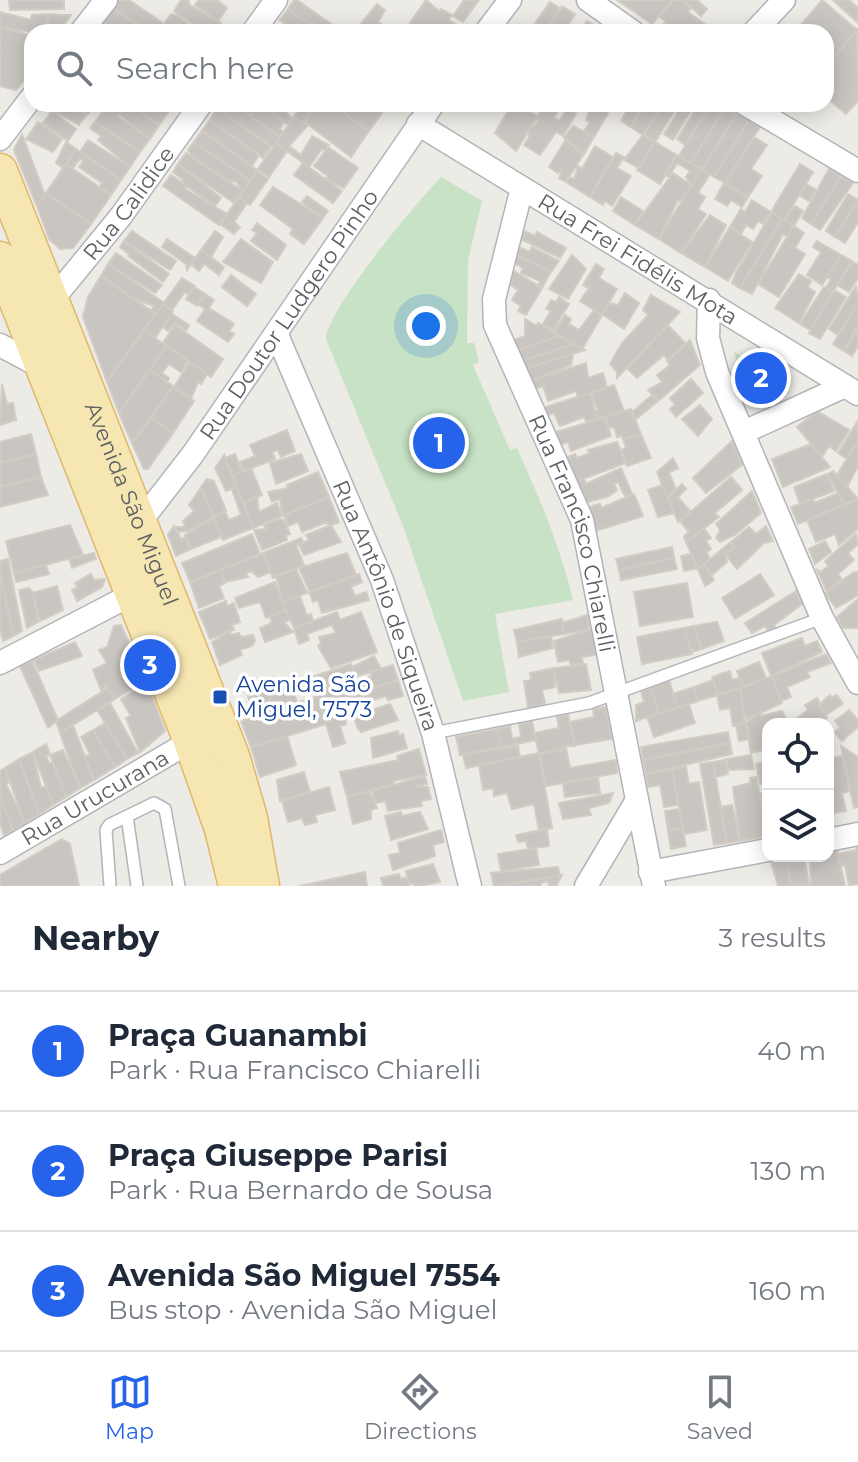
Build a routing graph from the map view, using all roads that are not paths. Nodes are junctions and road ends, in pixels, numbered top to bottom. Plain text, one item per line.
1 (106, 0) edge
2 (276, 0) edge
3 (510, 0) edge
4 (588, 0) edge
5 (784, 0) edge
6 (87, 24) edge
7 (259, 24) edge
8 (492, 24) edge
9 (622, 24) edge
10 (762, 24) edge
11 (24, 108) edge
12 (195, 112) edge
13 (427, 112) edge
14 (758, 112) edge
15 (418, 124) junction
16 (0, 139) edge
17 (0, 171) edge
18 (858, 171) edge
19 (522, 188) junction
20 (0, 259) edge
21 (53, 299) junction
22 (709, 300) junction
23 (277, 335) junction
24 (0, 345) edge
25 (43, 368) junction
26 (852, 390) edge
27 (744, 432) junction
28 (141, 521) junction
29 (131, 595) junction
30 (822, 618) junction
31 (0, 663) edge
32 (858, 683) edge
33 (616, 690) junction
34 (433, 733) junction
35 (191, 741) junction
36 (637, 800) junction
37 (127, 816) junction
38 (858, 834) edge
39 (834, 839) edge
40 (762, 852) edge
41 (0, 853) edge
42 (652, 879) edge
43 (110, 886) edge
44 (137, 886) edge
45 (179, 886) edge
46 (236, 886) edge
47 (262, 886) edge
48 (470, 886) edge
49 (586, 886) edge

1 - 6 street
2 - 7 street
3 - 8 street
4 - 9 street
5 - 10 street
11 - 16 street
12 - 21 street, Rua Calidice
13 - 15 street, Rua Doutor Ludgero Pinho
14 - 18 street
15 - 19 street, Rua Frei Fidélis Mota
15 - 23 street, Rua Doutor Ludgero Pinho
17 - 21 main road, Avenida São Miguel
19 - 22 street, Rua Frei Fidélis Mota
19 - 33 street, Rua Francisco Chiarelli
20 - 25 main road, Avenida São Miguel
21 - 28 main road, Avenida São Miguel
22 - 26 street, Rua Frei Fidélis Mota
22 - 27 street
23 - 28 street, Rua Doutor Ludgero Pinho
23 - 34 street, Rua Antônio de Siqueira
24 - 25 street
25 - 29 main road, Avenida São Miguel
26 - 27 street
27 - 30 street
28 - 47 main road, Avenida São Miguel
29 - 31 street
29 - 35 main road, Avenida São Miguel
30 - 32 street
30 - 33 lane
33 - 34 lane
33 - 36 street, Rua Francisco Chiarelli
34 - 48 street, Rua Antônio de Siqueira
35 - 41 street, Rua Urucurana
35 - 46 main road, Avenida São Miguel
36 - 42 street, Rua Francisco Chiarelli
36 - 49 street
37 - 43 lane
37 - 44 lane
37 - 45 lane
38 - 39 street
40 - 42 street

